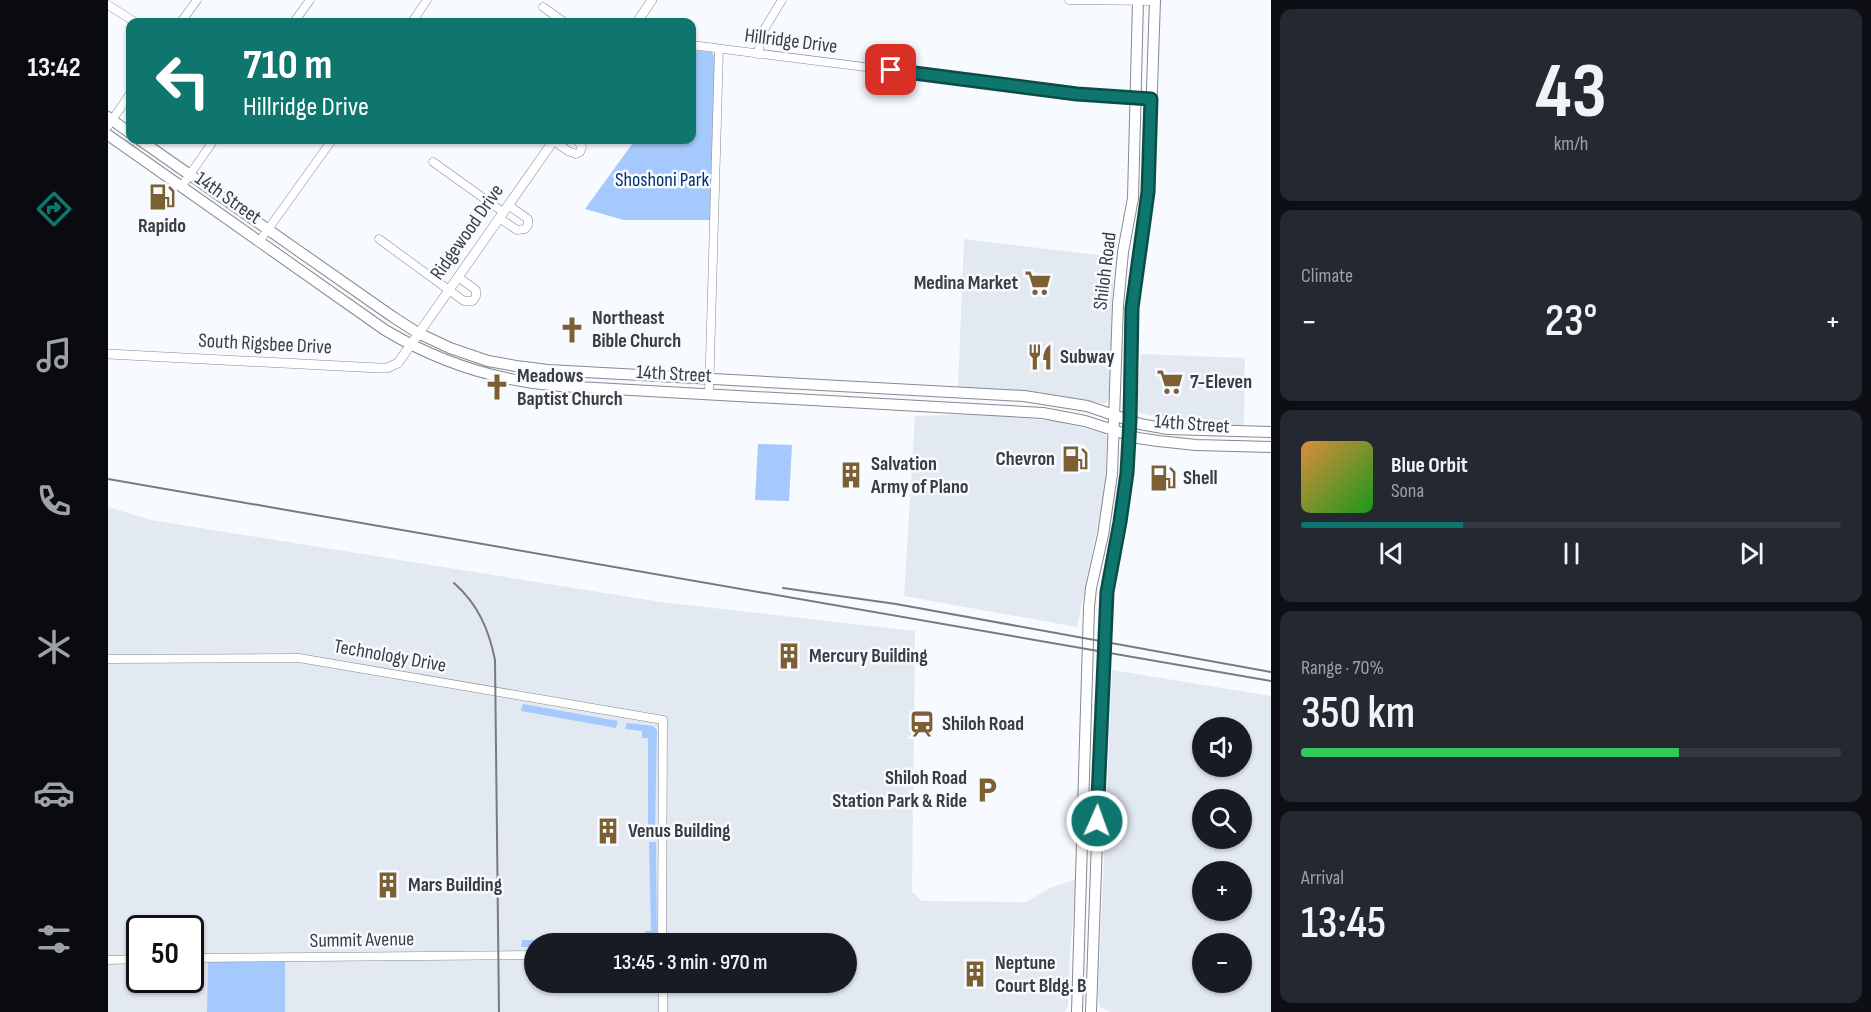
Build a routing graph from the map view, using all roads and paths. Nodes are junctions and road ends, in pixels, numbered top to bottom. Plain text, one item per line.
1 (197, 0) edge
2 (310, 0) edge
3 (428, 0) edge
4 (652, 0) edge
5 (782, 0) edge
6 (1069, 0) edge
7 (1138, 1) edge
8 (1155, 1) edge
9 (108, 5) edge
10 (543, 7) dead end
11 (129, 18) edge
12 (184, 18) edge
13 (297, 18) edge
14 (415, 18) edge
15 (558, 18) edge
16 (642, 18) edge
17 (696, 46) edge
18 (719, 49) junction
19 (758, 54) junction
20 (1136, 98) junction
21 (126, 99) edge
22 (1151, 99) junction
23 (109, 121) edge
24 (126, 131) edge
25 (108, 135) edge
26 (146, 144) edge
27 (211, 144) edge
28 (329, 144) edge
29 (551, 144) edge
30 (559, 144) edge
31 (580, 144) edge
32 (434, 162) dead end
33 (190, 175) junction
34 (182, 187) junction
35 (503, 212) junction
36 (267, 229) junction
37 (379, 239) dead end
38 (259, 242) junction
39 (458, 277) junction
40 (448, 290) junction
41 (1118, 305) junction
42 (1132, 308) junction
43 (418, 333) junction
44 (410, 345) junction
45 (108, 354) edge
46 (492, 362) junction
47 (608, 373) junction
48 (489, 375) junction
49 (710, 379) junction
50 (849, 386) junction
51 (607, 389) junction
52 (966, 393) junction
53 (709, 394) junction
54 (849, 402) junction
55 (965, 408) junction
56 (1114, 414) junction
57 (1130, 420) junction
58 (1114, 429) junction
59 (1271, 432) edge
60 (1129, 435) junction
61 (1271, 447) edge
62 (1093, 575) junction
63 (1109, 578) junction
64 (108, 658) edge
65 (1079, 891) junction
66 (1095, 891) junction
67 (662, 933) edge
68 (524, 955) edge
69 (204, 958) edge
70 (126, 959) edge
71 (108, 960) edge
72 (663, 993) edge
73 (663, 1012) edge
74 (1077, 1012) edge
75 (1091, 1012) edge

1 - 12 street
2 - 13 street
3 - 14 street
4 - 16 street
5 - 19 street
6 - 7 street
7 - 8 street
7 - 20 main road, Shiloh Road
8 - 22 main road, Shiloh Road
9 - 11 street
10 - 15 street
17 - 18 street, Hillridge Drive
18 - 19 street, Hillridge Drive
18 - 49 street
19 - 20 street, Hillridge Drive
20 - 22 street, Hillridge Drive
20 - 41 main road, Shiloh Road
21 - 23 street
22 - 42 main road, Shiloh Road
23 - 24 main road
25 - 34 main road, 14th Street
26 - 33 main road, 14th Street
27 - 33 street
28 - 36 street
29 - 35 street, Ridgewood Drive
30 - 31 street
32 - 35 street
33 - 34 street
33 - 36 main road, 14th Street
34 - 38 main road, 14th Street
35 - 39 street, Ridgewood Drive
36 - 38 street
36 - 43 main road, 14th Street
37 - 40 street
38 - 44 main road, 14th Street
39 - 40 street, Ridgewood Drive
39 - 40 street
40 - 43 street, Ridgewood Drive
41 - 42 main road
41 - 56 main road, Shiloh Road
42 - 57 main road, Shiloh Road
43 - 44 street, Ridgewood Drive
43 - 46 main road, 14th Street
44 - 45 street, South Rigsbee Drive
44 - 48 main road, 14th Street
46 - 47 main road, 14th Street
46 - 48 main road
47 - 49 main road, 14th Street
47 - 51 main road
48 - 51 main road, 14th Street
49 - 50 main road, 14th Street
49 - 53 street
50 - 52 main road, 14th Street
50 - 54 main road
51 - 53 main road, 14th Street
52 - 55 main road
52 - 56 main road, 14th Street
53 - 54 main road, 14th Street
54 - 55 main road, 14th Street
55 - 58 main road, 14th Street
56 - 57 main road, 14th Street
56 - 58 main road, Shiloh Road
57 - 59 main road, 14th Street
57 - 60 main road, Shiloh Road
58 - 60 main road, 14th Street
58 - 62 main road, Shiloh Road
60 - 61 main road, 14th Street
60 - 63 main road, Shiloh Road
62 - 63 main road
62 - 65 main road, Shiloh Road
63 - 66 main road, Shiloh Road
64 - 67 street, Technology Drive
65 - 66 main road
65 - 74 main road, Shiloh Road
66 - 75 main road, Shiloh Road
68 - 69 street, Summit Avenue
70 - 71 street
72 - 73 street

